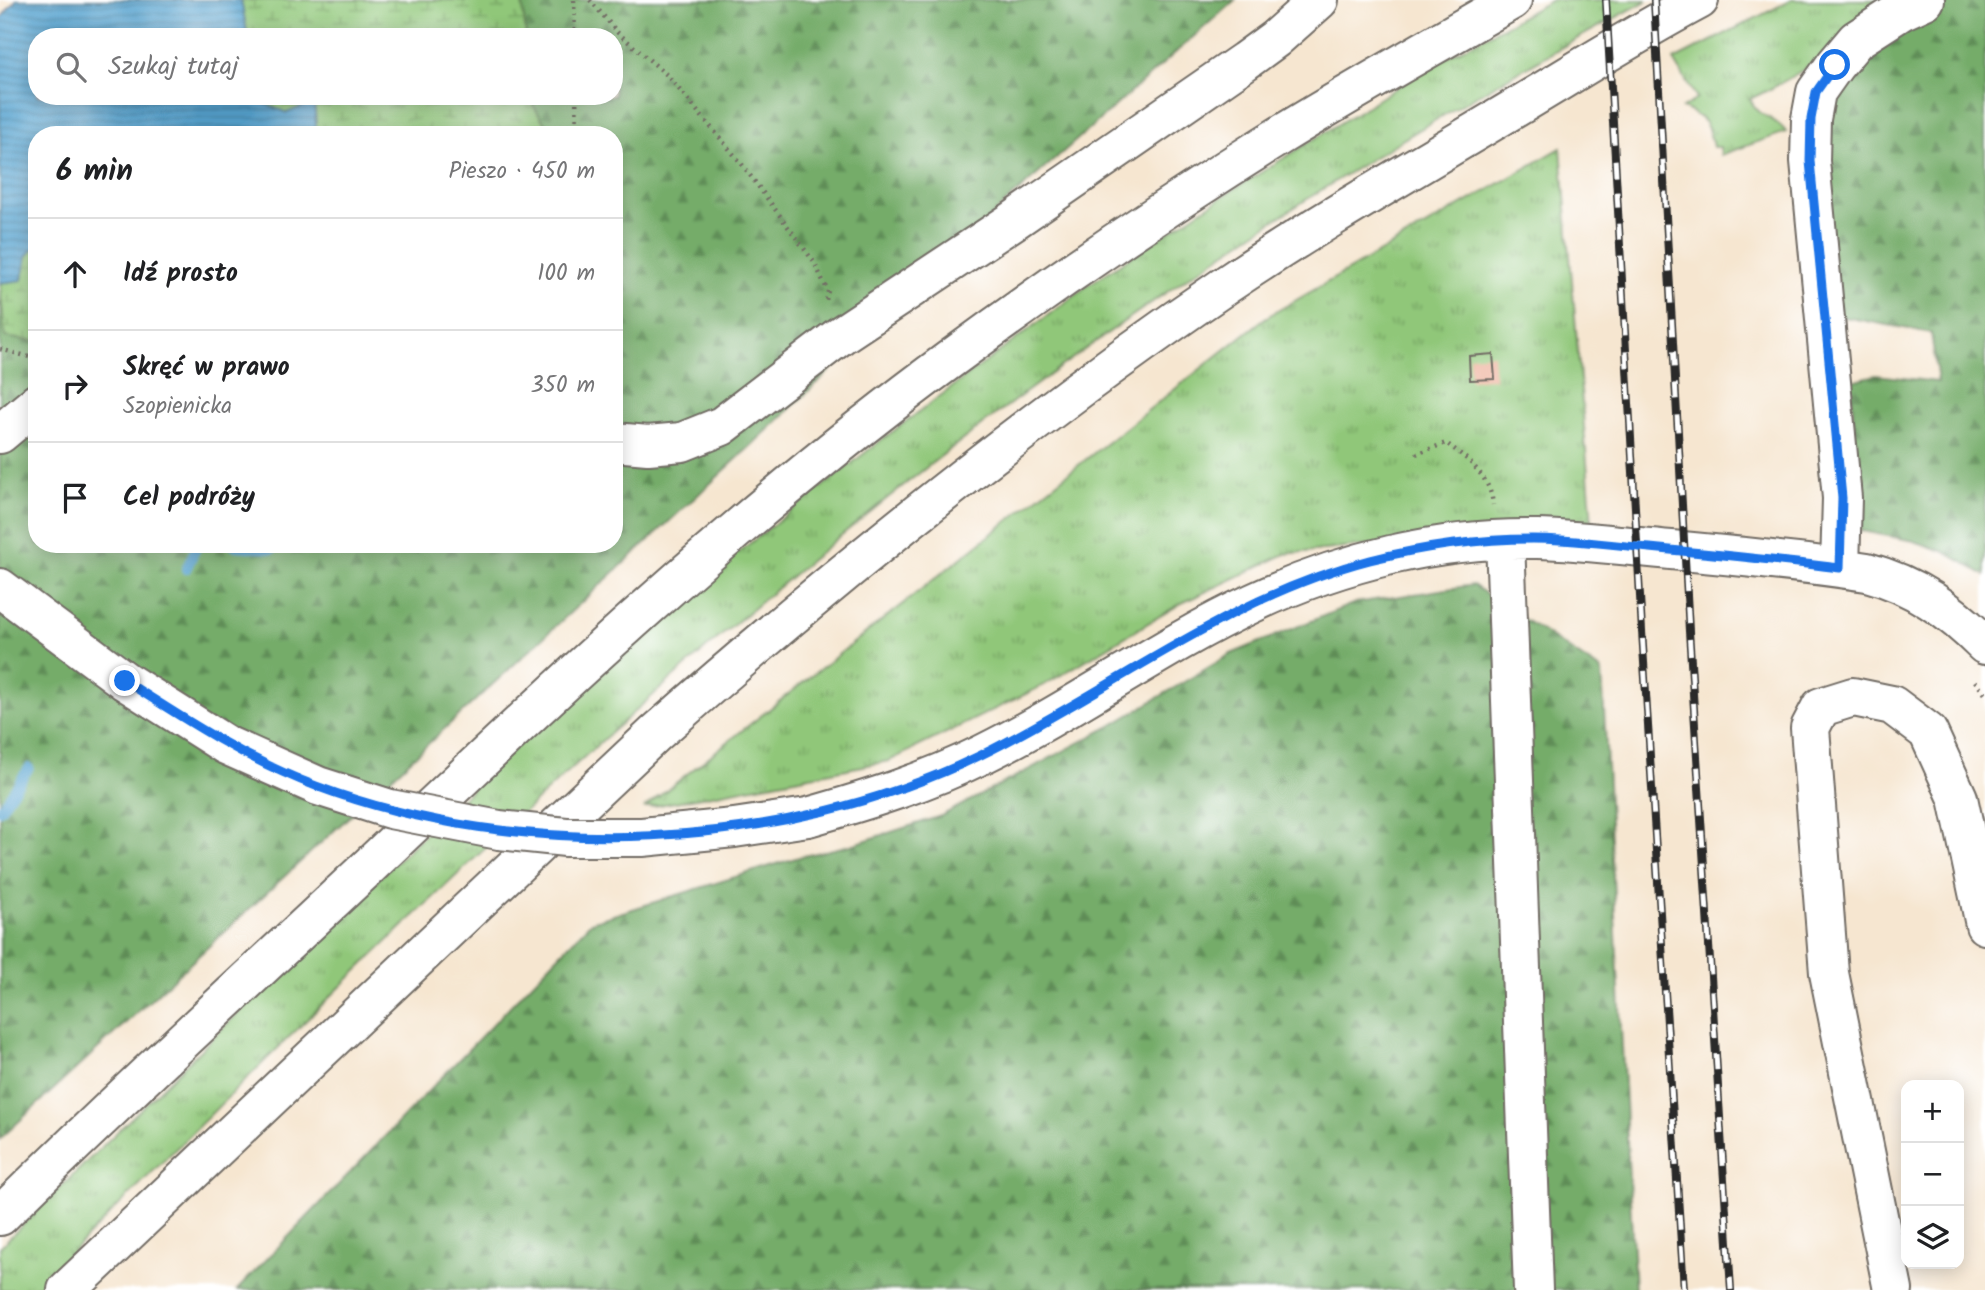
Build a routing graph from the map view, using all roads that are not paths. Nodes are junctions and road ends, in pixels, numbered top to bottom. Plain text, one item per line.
1 (1319, 0) edge
2 (1512, 0) edge
3 (1699, 0) edge
4 (1925, 0) edge
5 (28, 410) edge
6 (0, 433) edge
7 (623, 443) edge
8 (1501, 540) junction
9 (1840, 568) junction
10 (0, 588) edge
11 (1978, 661) edge
12 (1985, 925) edge
13 (0, 1216) edge
14 (68, 1290) edge
15 (1533, 1290) edge
16 (1893, 1290) edge

1 - 7 main road
2 - 13 main road
3 - 14 main road
4 - 9 main road
5 - 6 main road
8 - 9 main road
8 - 10 main road, bridge
8 - 15 main road
9 - 11 main road
12 - 16 main road

